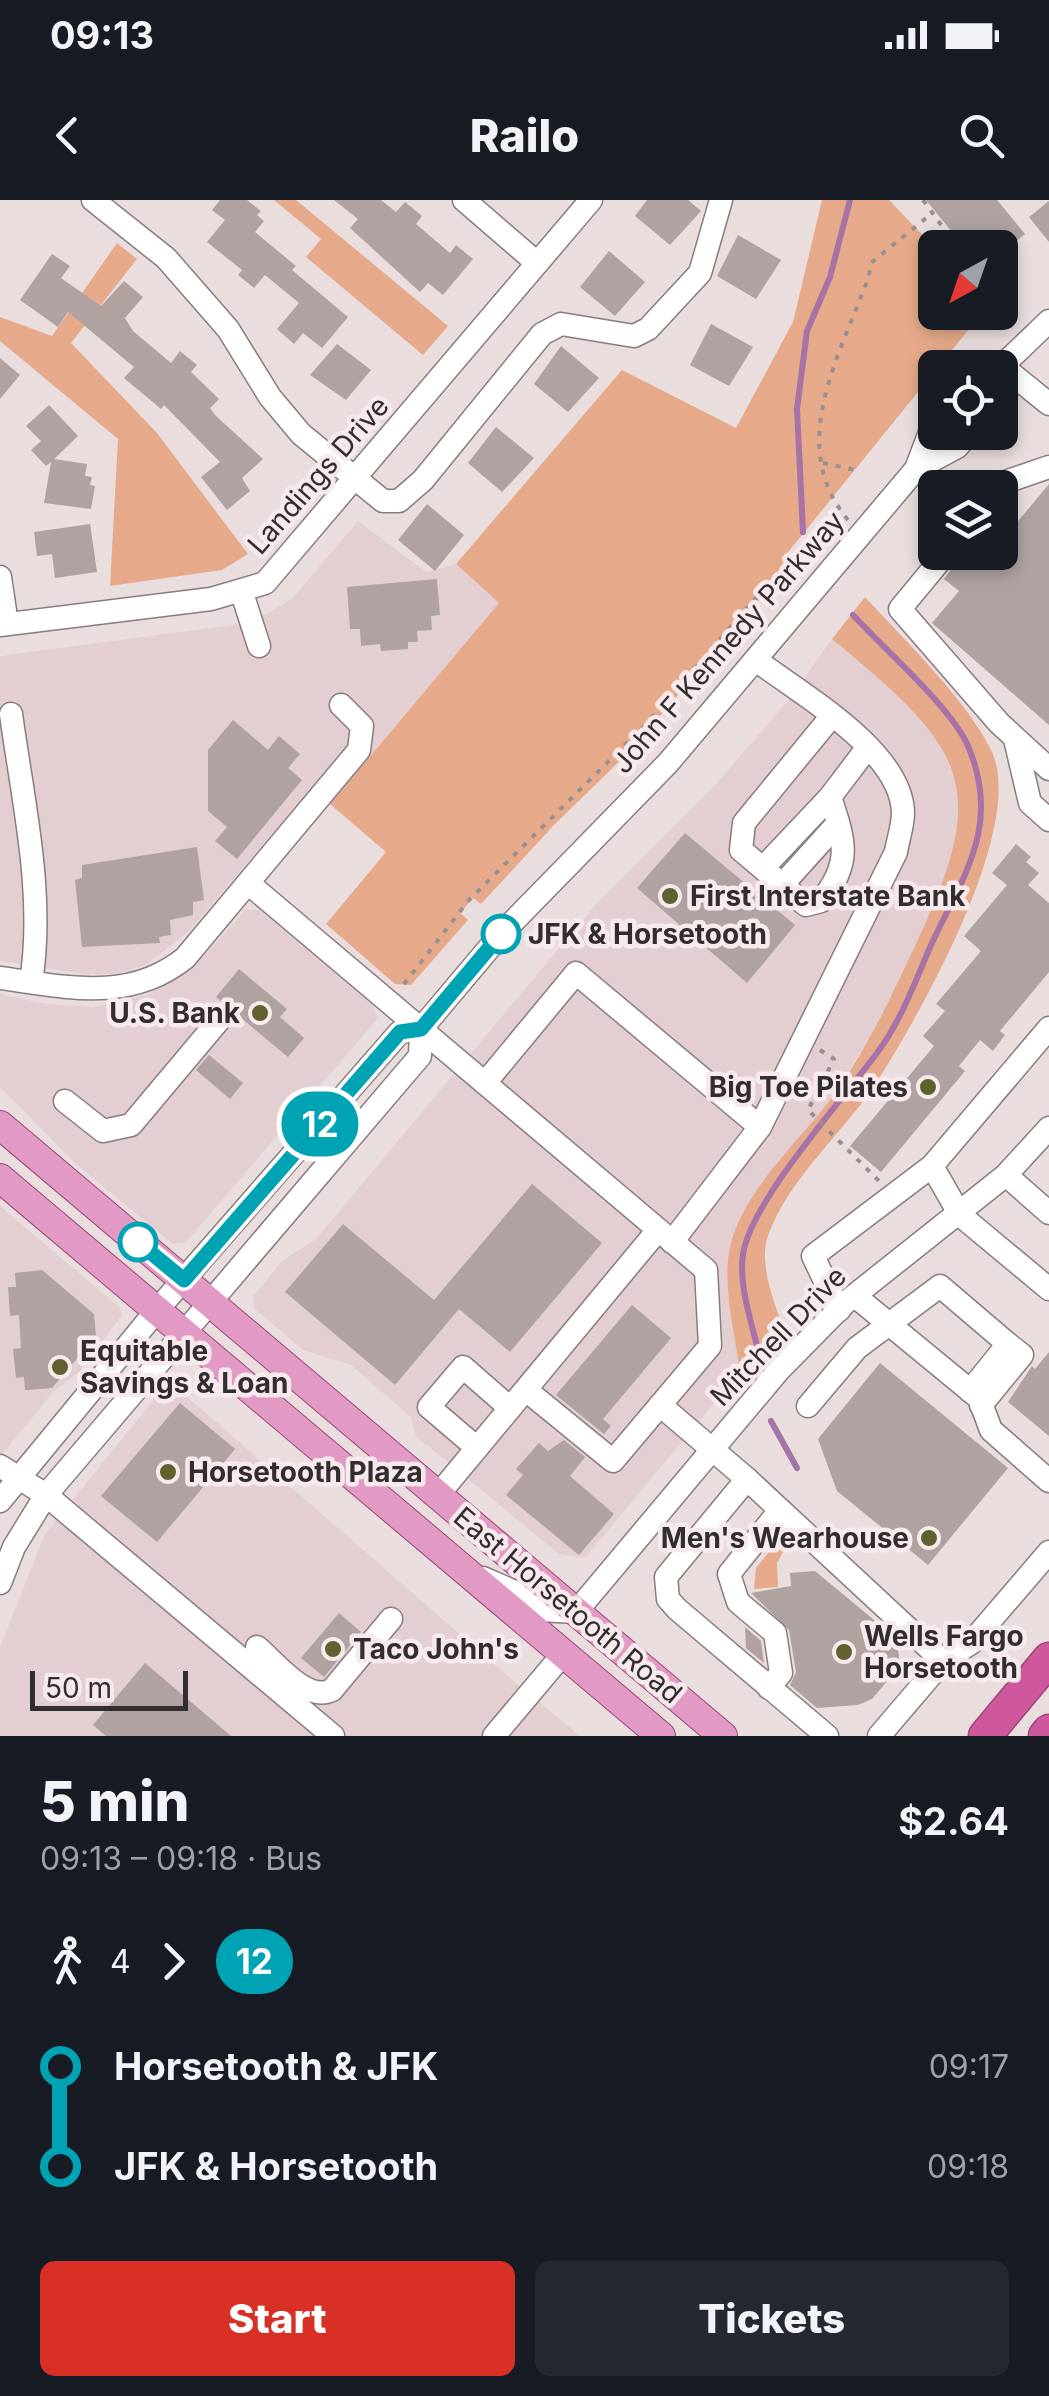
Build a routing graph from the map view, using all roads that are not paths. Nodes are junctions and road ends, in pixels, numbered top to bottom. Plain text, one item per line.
1 (93, 200) edge
2 (464, 200) edge
3 (590, 200) edge
4 (721, 200) edge
5 (538, 263) junction
6 (1049, 321) edge
7 (1018, 355) edge
8 (1018, 384) edge
9 (1049, 404) edge
10 (923, 450) edge
11 (951, 450) edge
12 (1049, 467) edge
13 (916, 469) junction
14 (1018, 478) edge
15 (354, 479) junction
16 (933, 570) edge
17 (0, 577) edge
18 (242, 593) junction
19 (4, 624) edge
20 (259, 646) dead end
21 (756, 660) junction
22 (341, 705) dead end
23 (11, 714) dead end
24 (831, 717) junction
25 (1014, 736) junction
26 (868, 747) junction
27 (1049, 769) edge
28 (1049, 820) edge
29 (837, 824) junction
30 (248, 882) junction
31 (782, 885) junction
32 (0, 978) edge
33 (31, 982) junction
34 (220, 1019) dead end
35 (1049, 1028) edge
36 (421, 1029) junction
37 (485, 1083) junction
38 (65, 1101) dead end
39 (0, 1125) edge
40 (760, 1126) junction
41 (1049, 1128) edge
42 (0, 1139) edge
43 (28, 1149) junction
44 (932, 1166) junction
45 (1006, 1175) junction
46 (0, 1178) edge
47 (1049, 1212) edge
48 (960, 1215) junction
49 (665, 1236) junction
50 (184, 1280) junction
51 (1049, 1289) edge
52 (847, 1302) junction
53 (213, 1305) junction
54 (157, 1310) junction
55 (889, 1323) junction
56 (185, 1333) junction
57 (976, 1398) junction
58 (518, 1399) junction
59 (660, 1405) junction
60 (808, 1406) dead end
61 (477, 1448) junction
62 (712, 1450) junction
63 (9, 1470) edge
64 (747, 1479) junction
65 (1049, 1481) edge
66 (438, 1495) junction
67 (46, 1496) junction
68 (0, 1501) edge
69 (780, 1510) junction
70 (1049, 1552) edge
71 (465, 1571) junction
72 (0, 1582) edge
73 (576, 1612) junction
74 (391, 1619) dead end
75 (257, 1648) dead end
76 (563, 1654) junction
77 (1049, 1659) edge
78 (943, 1662) junction
79 (769, 1688) junction
80 (333, 1736) edge
81 (494, 1736) edge
82 (660, 1736) edge
83 (723, 1736) edge
84 (828, 1736) edge
85 (879, 1736) edge
86 (985, 1736) edge

1 - 15 street
2 - 5 street
3 - 5 street, Landings Drive
4 - 15 street
5 - 15 street, Landings Drive
6 - 7 street
8 - 9 street
10 - 13 street, John F Kennedy Parkway
11 - 13 street, John F Kennedy Parkway
12 - 14 street
13 - 21 street, John F Kennedy Parkway
15 - 18 street, Landings Drive
16 - 25 street
17 - 19 street
18 - 19 street, Landings Drive
18 - 20 street
21 - 24 street
21 - 36 street, John F Kennedy Parkway
22 - 30 street
23 - 33 street
24 - 26 street
24 - 31 street
25 - 27 street
25 - 28 street
26 - 29 street
26 - 40 street
29 - 31 street
29 - 31 street
30 - 33 street
30 - 36 street
32 - 33 street
34 - 38 street
35 - 44 street
36 - 37 street
36 - 50 street, John F Kennedy Parkway
36 - 53 street, John F Kennedy Parkway
37 - 40 street
37 - 49 street
39 - 43 main road, East Horsetooth Road
40 - 49 street
41 - 45 street, Mitchell Drive
42 - 43 street
43 - 50 main road, East Horsetooth Road
44 - 48 street
44 - 52 street
45 - 47 street
45 - 48 street, Mitchell Drive
46 - 54 main road, East Horsetooth Road
48 - 51 street
48 - 52 street, Mitchell Drive
49 - 58 street
49 - 59 street
50 - 53 main road, East Horsetooth Road
50 - 54 street, John F Kennedy Parkway
52 - 55 street
52 - 62 street, Mitchell Drive
53 - 56 street, John F Kennedy Parkway
53 - 66 main road, East Horsetooth Road
54 - 56 main road, East Horsetooth Road
54 - 63 street, John F Kennedy Parkway
55 - 57 street
55 - 57 street
55 - 60 street
56 - 67 street, John F Kennedy Parkway
56 - 71 main road, East Horsetooth Road
57 - 65 street
58 - 59 street
58 - 61 street
58 - 61 street
59 - 62 street
61 - 66 street
62 - 64 street
62 - 73 street, Mitchell Drive
63 - 67 street
63 - 68 street, John F Kennedy Parkway
64 - 69 street
64 - 79 street
66 - 73 main road, East Horsetooth Road
67 - 72 street, John F Kennedy Parkway
67 - 80 street
69 - 78 street
69 - 79 street
70 - 78 street
71 - 73 street
71 - 76 main road, East Horsetooth Road
73 - 83 main road, East Horsetooth Road
74 - 75 street
76 - 81 street
76 - 82 main road, East Horsetooth Road
77 - 86 highway
78 - 85 street
79 - 84 street

